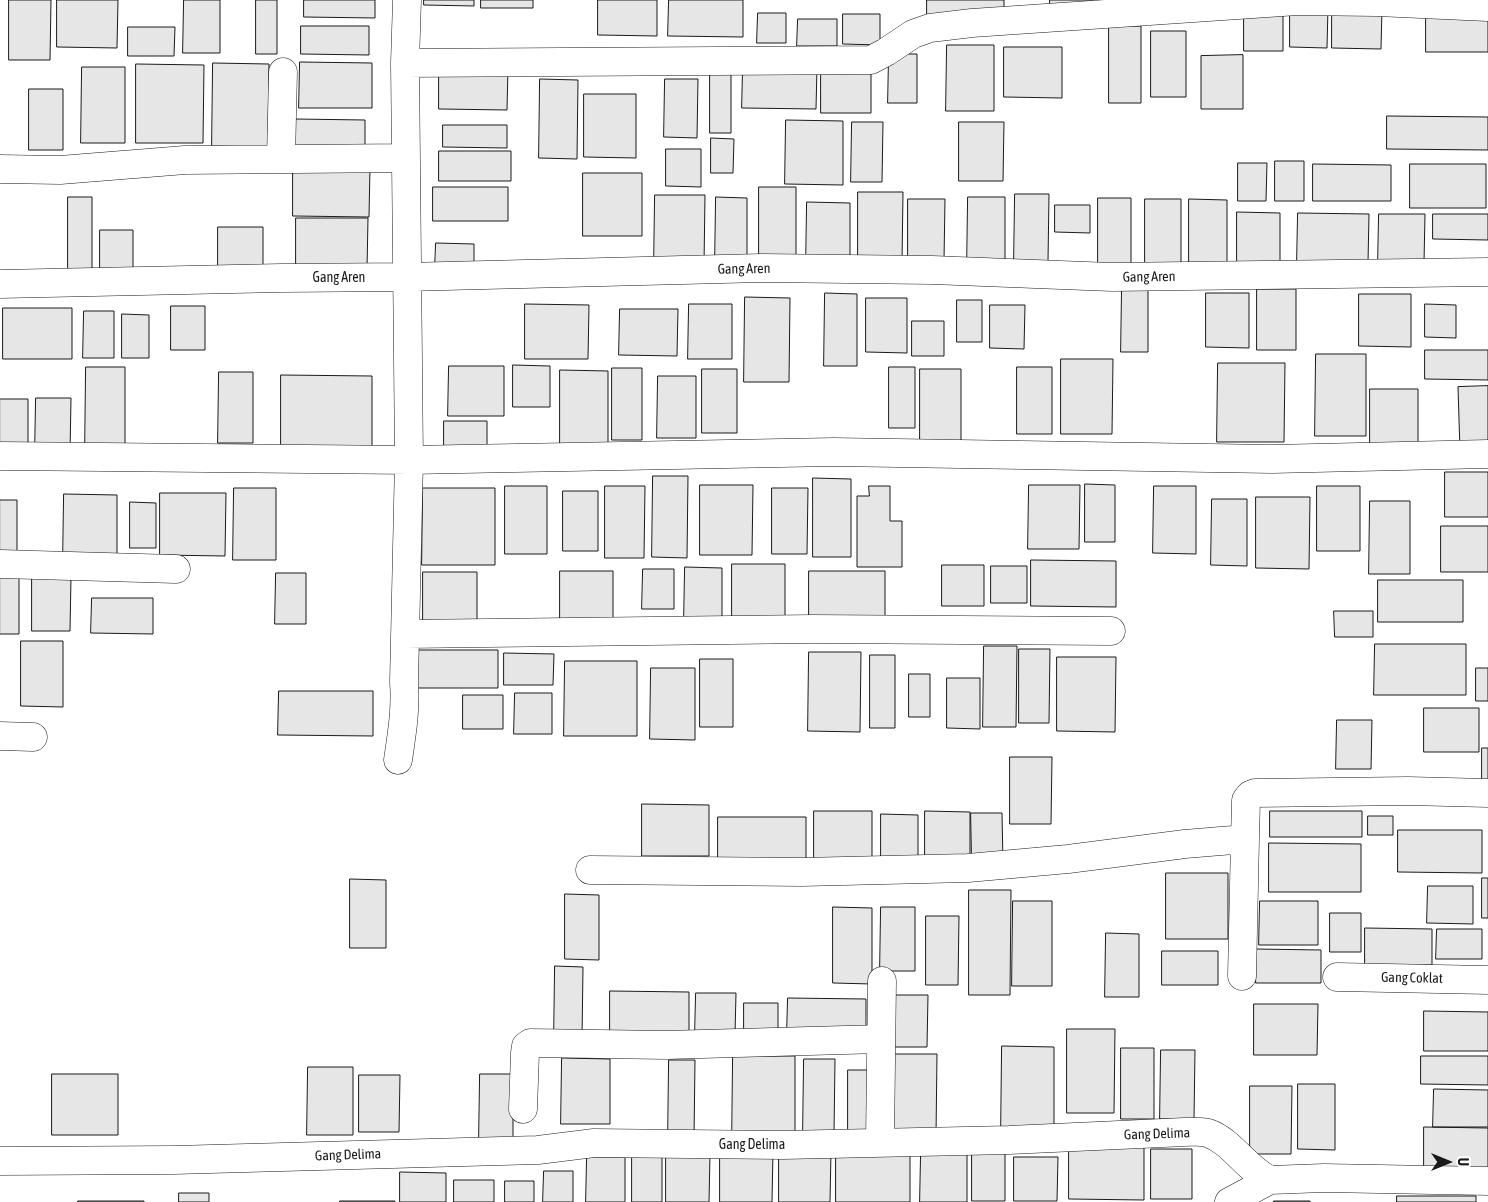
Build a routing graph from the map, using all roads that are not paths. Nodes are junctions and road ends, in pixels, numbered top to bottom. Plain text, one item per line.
1 (407, 0) edge
2 (1488, 8) edge
3 (405, 63) junction
4 (283, 72) dead end
5 (281, 158) junction
6 (405, 158) junction
7 (0, 169) edge
8 (1488, 272) edge
9 (406, 277) junction
10 (0, 284) edge
11 (1488, 454) edge
12 (0, 456) edge
13 (409, 460) junction
14 (0, 564) edge
15 (176, 569) dead end
16 (1111, 631) dead end
17 (406, 634) junction
18 (0, 736) edge
19 (33, 737) dead end
20 (398, 760) dead end
21 (1488, 793) edge
22 (1245, 839) junction
23 (590, 870) dead end
24 (1242, 976) dead end
25 (1337, 977) dead end
26 (1488, 980) edge
27 (882, 981) dead end
28 (882, 1039) junction
29 (522, 1109) dead end
30 (880, 1142) junction
31 (0, 1161) edge
32 (1270, 1180) junction
33 (1488, 1181) edge
34 (1229, 1202) edge

1 - 3 street
2 - 3 street
3 - 6 street
4 - 5 street
5 - 6 street
5 - 7 street
6 - 9 street
8 - 9 street, Gang Aren
9 - 10 street, Gang Aren
9 - 13 street
11 - 13 street
12 - 13 street
13 - 17 street
14 - 15 street
16 - 17 street
17 - 20 street
18 - 19 street
21 - 22 street
22 - 23 street
22 - 24 street
25 - 26 street, Gang Coklat
27 - 28 street
28 - 29 street
28 - 30 street
30 - 31 street, Gang Delima
30 - 32 street, Gang Delima
32 - 33 street
32 - 34 street

